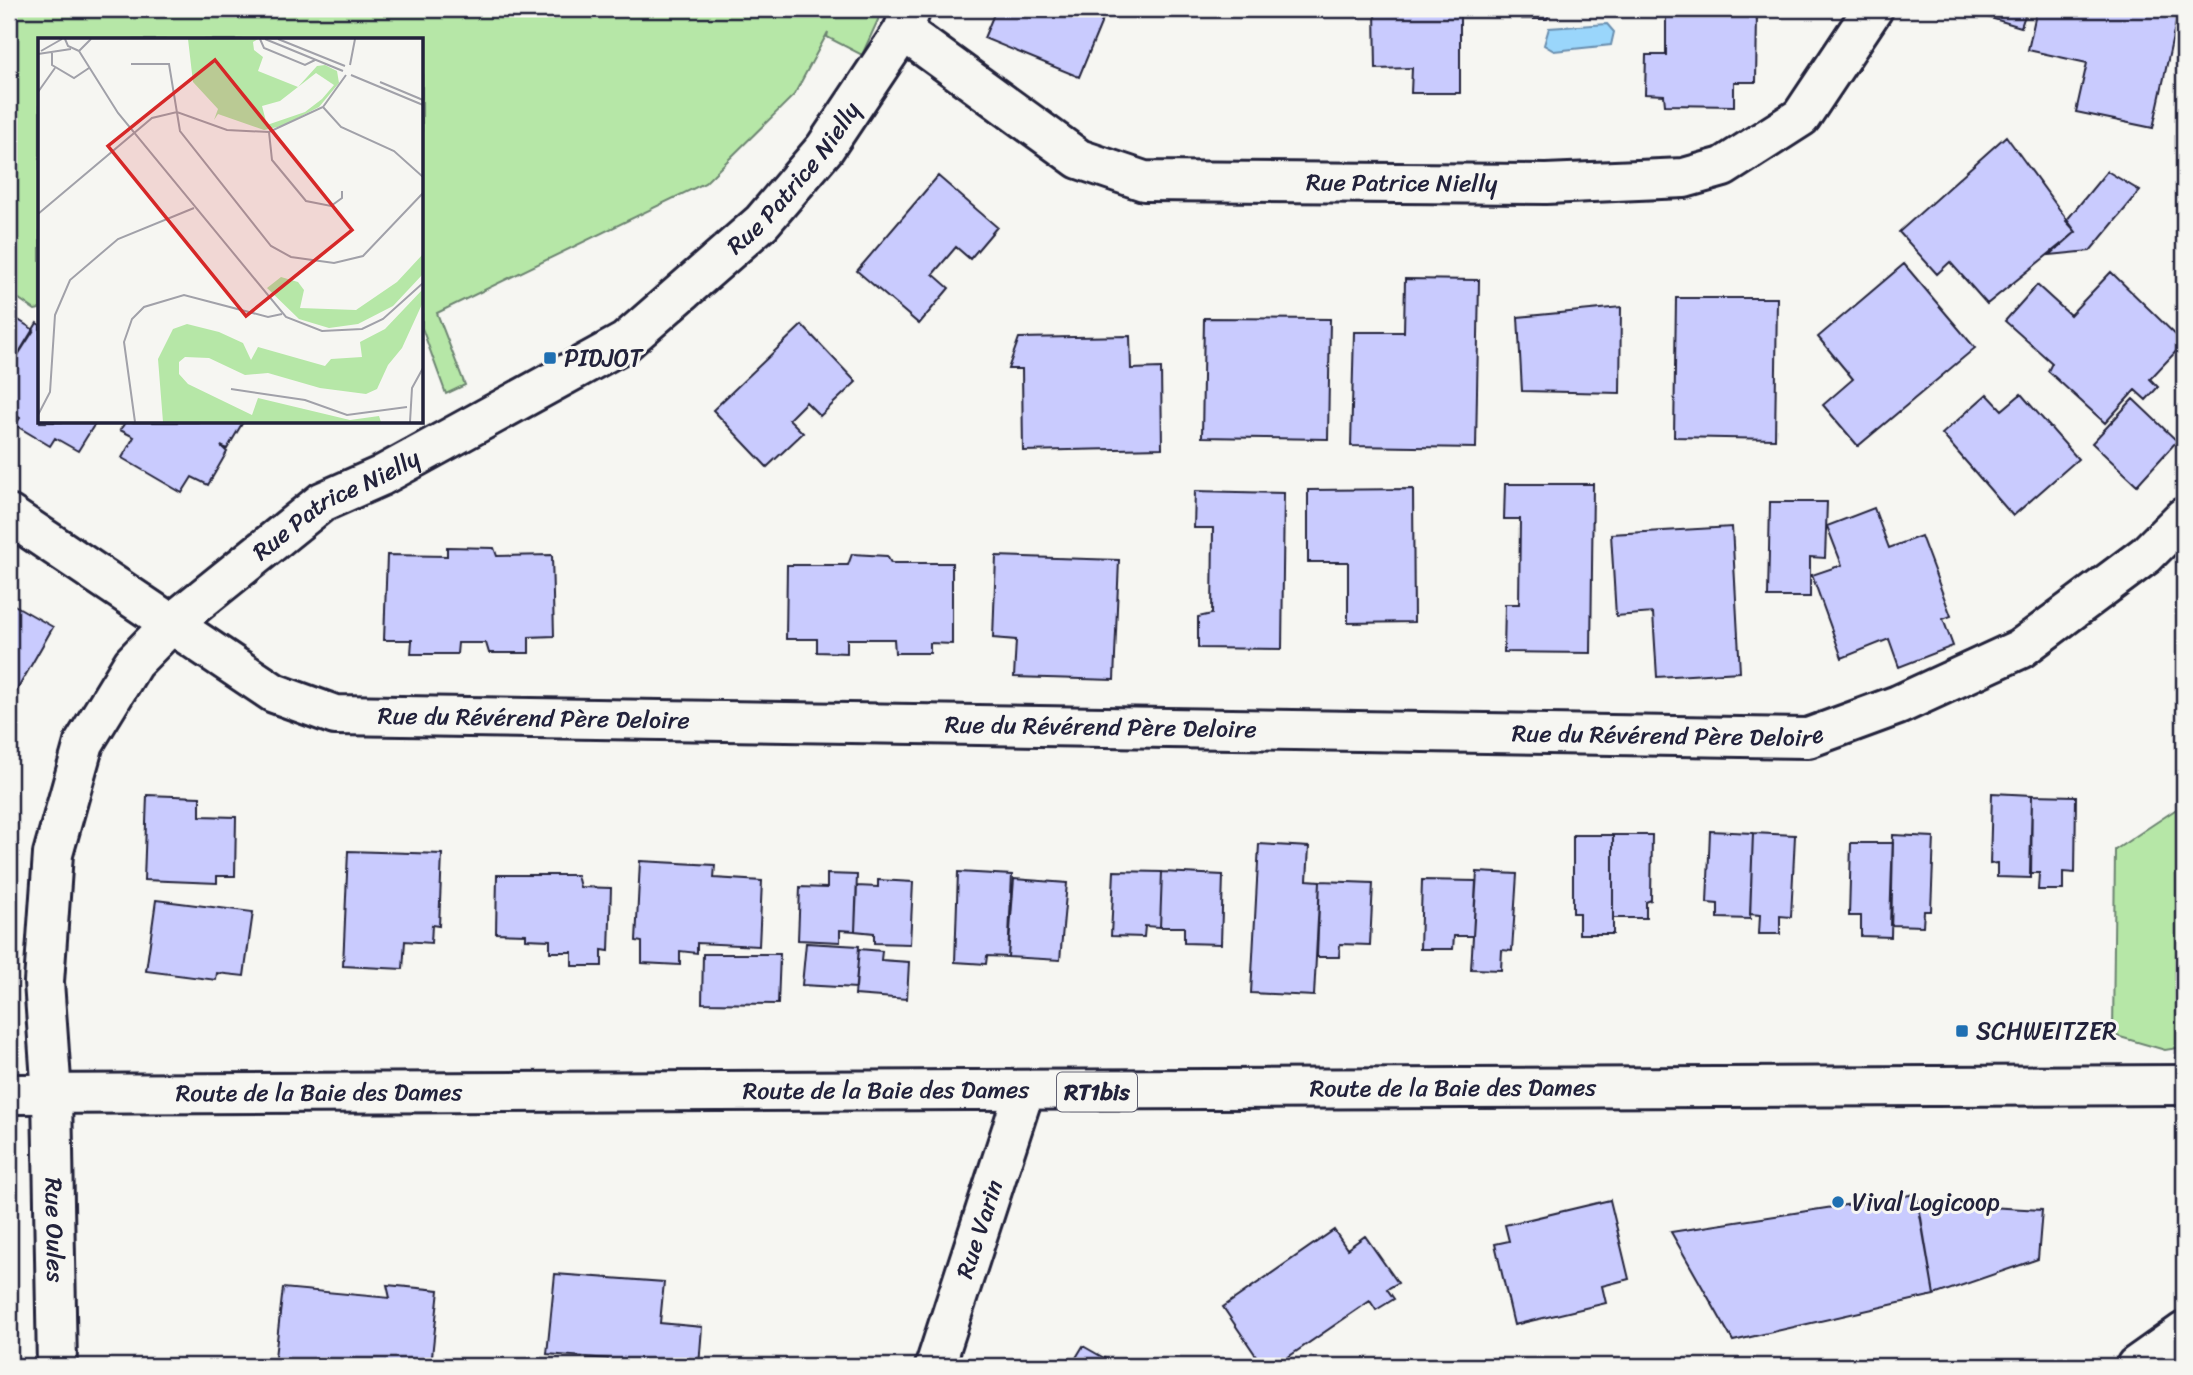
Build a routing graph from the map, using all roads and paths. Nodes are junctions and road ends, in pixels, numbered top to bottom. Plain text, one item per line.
1 (1873, 9) edge
2 (907, 20) edge
3 (9, 515) edge
4 (2184, 517) edge
5 (172, 623) junction
6 (2184, 1084) edge
7 (1024, 1092) junction
8 (9, 1094) edge
9 (52, 1095) junction
10 (2184, 1332) edge
11 (57, 1366) edge
12 (935, 1366) edge
13 (2136, 1366) edge

1 - 2 street, Rue Patrice Nielly
2 - 5 street, Rue Patrice Nielly
3 - 5 street, Rue du Révérend Père Deloire
4 - 5 street, Rue du Révérend Père Deloire
5 - 9 street, Rue Patrice Nielly
6 - 7 street, Route de la Baie des Dames / RT1bis
7 - 9 street, Route de la Baie des Dames / RT1bis
7 - 12 street, Rue Varin
8 - 9 street, Route de la Baie des Dames / RT1bis
9 - 11 street, Rue Oules
10 - 13 street

